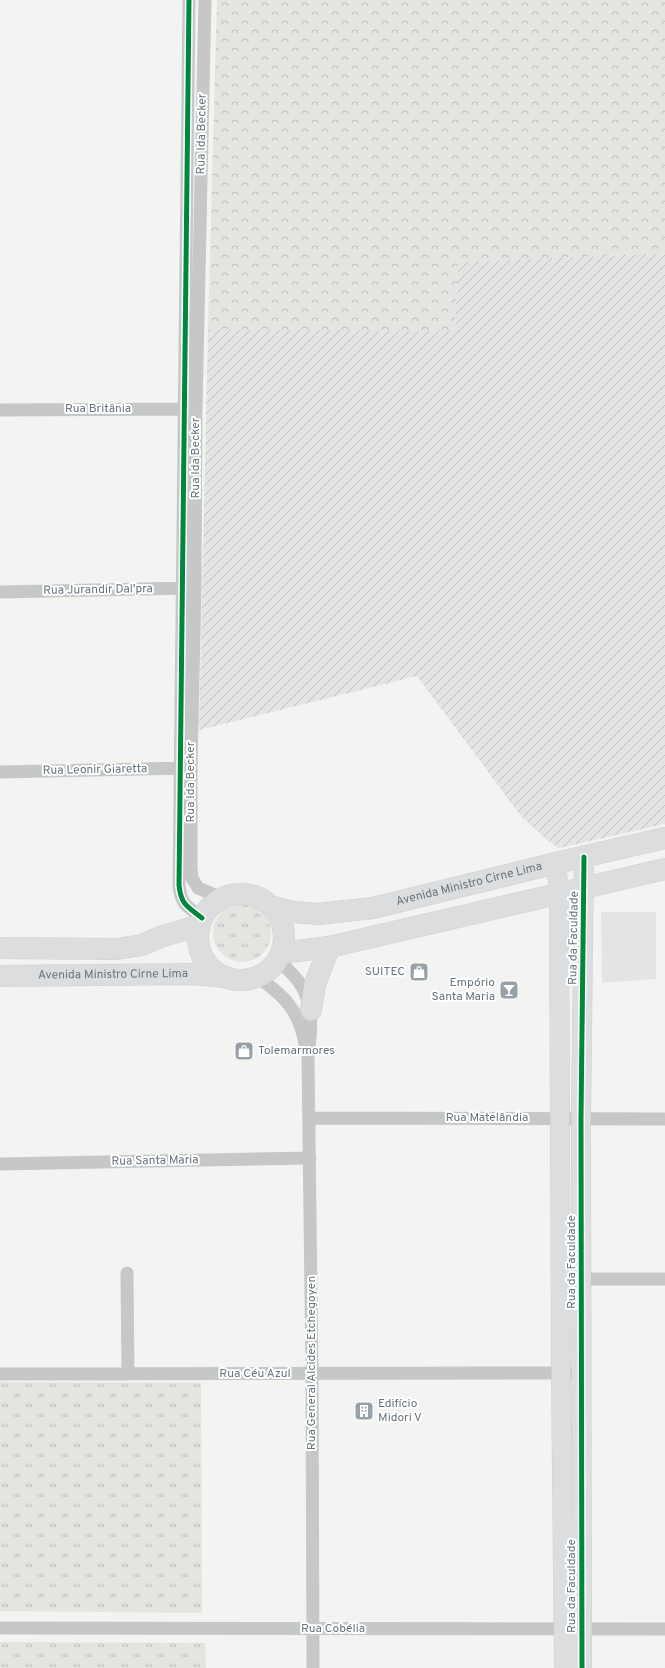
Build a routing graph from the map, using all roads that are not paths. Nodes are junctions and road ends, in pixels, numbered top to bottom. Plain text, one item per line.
1 (189, 0) edge
2 (205, 0) edge
3 (190, 409) junction
4 (0, 410) edge
5 (182, 588) junction
6 (195, 588) junction
7 (0, 592) edge
8 (185, 768) junction
9 (0, 772) edge
10 (665, 838) edge
11 (584, 857) junction
12 (556, 863) junction
13 (665, 869) edge
14 (584, 888) junction
15 (559, 893) junction
16 (222, 898) junction
17 (273, 907) junction
18 (201, 922) junction
19 (329, 947) junction
20 (0, 948) edge
21 (279, 956) junction
22 (0, 976) edge
23 (226, 977) junction
24 (257, 977) junction
25 (311, 1010) junction
26 (308, 1057) junction
27 (308, 1118) junction
28 (561, 1118) junction
29 (581, 1119) junction
30 (665, 1119) edge
31 (310, 1158) junction
32 (0, 1164) edge
33 (127, 1273) dead end
34 (560, 1279) junction
35 (582, 1279) junction
36 (665, 1279) edge
37 (561, 1373) junction
38 (581, 1373) junction
39 (0, 1374) edge
40 (128, 1374) junction
41 (312, 1374) junction
42 (0, 1628) edge
43 (313, 1629) junction
44 (573, 1629) junction
45 (665, 1630) edge
46 (313, 1668) edge
47 (564, 1668) edge
48 (582, 1668) edge

1 - 3 street
2 - 3 street, Rua Ida Becker
3 - 4 street, Rua Britânia
3 - 5 street
3 - 6 street, Rua Ida Becker
5 - 6 street, Rua Jurandir Dal'pra
5 - 7 street, Rua Jurandir Dal'pra
5 - 8 street
6 - 8 street, Rua Ida Becker
8 - 9 street, Rua Leonir Giaretta
8 - 16 street, Rua Ida Becker
8 - 18 street
10 - 11 main road, Avenida Ministro Cirne Lima
11 - 12 main road, Avenida Ministro Cirne Lima
11 - 14 street, Rua da Faculdade
12 - 15 street, Rua da Faculdade
12 - 17 main road, Avenida Ministro Cirne Lima
13 - 14 main road
14 - 15 main road
14 - 29 street, Rua da Faculdade
15 - 19 main road
15 - 28 street, Rua da Faculdade
16 - 17 main road
16 - 18 main road
17 - 21 main road
18 - 20 main road
18 - 23 main road
19 - 21 main road
19 - 25 main road
21 - 24 main road
21 - 25 street, Rua General Alcides Etchegoyen
22 - 23 main road, Avenida Ministro Cirne Lima
23 - 24 main road
24 - 26 street, Rua General Alcides Etchegoyen
25 - 26 street, Rua General Alcides Etchegoyen
26 - 27 street, Rua General Alcides Etchegoyen
27 - 28 street, Rua Matelândia
27 - 31 street, Rua General Alcides Etchegoyen
28 - 29 street, Rua Matelândia
28 - 34 street, Rua da Faculdade
29 - 30 street, Rua Matelândia
29 - 35 street, Rua da Faculdade
31 - 32 street, Rua Santa Maria
31 - 41 street, Rua General Alcides Etchegoyen
33 - 40 street
34 - 35 street
34 - 37 street, Rua da Faculdade
35 - 36 street
35 - 38 street, Rua da Faculdade
37 - 38 street, Rua Céu Azul
37 - 41 street, Rua Céu Azul
37 - 44 street, Rua da Faculdade
38 - 44 street, Rua da Faculdade
39 - 40 street, Rua Céu Azul
40 - 41 street, Rua Céu Azul
41 - 43 street, Rua General Alcides Etchegoyen
42 - 43 street, Rua Cobélia
43 - 44 street, Rua Cobélia
43 - 46 street, Rua General Alcides Etchegoyen
44 - 45 street, Rua Cobélia
44 - 47 street, Rua da Faculdade
44 - 48 street, Rua da Faculdade

